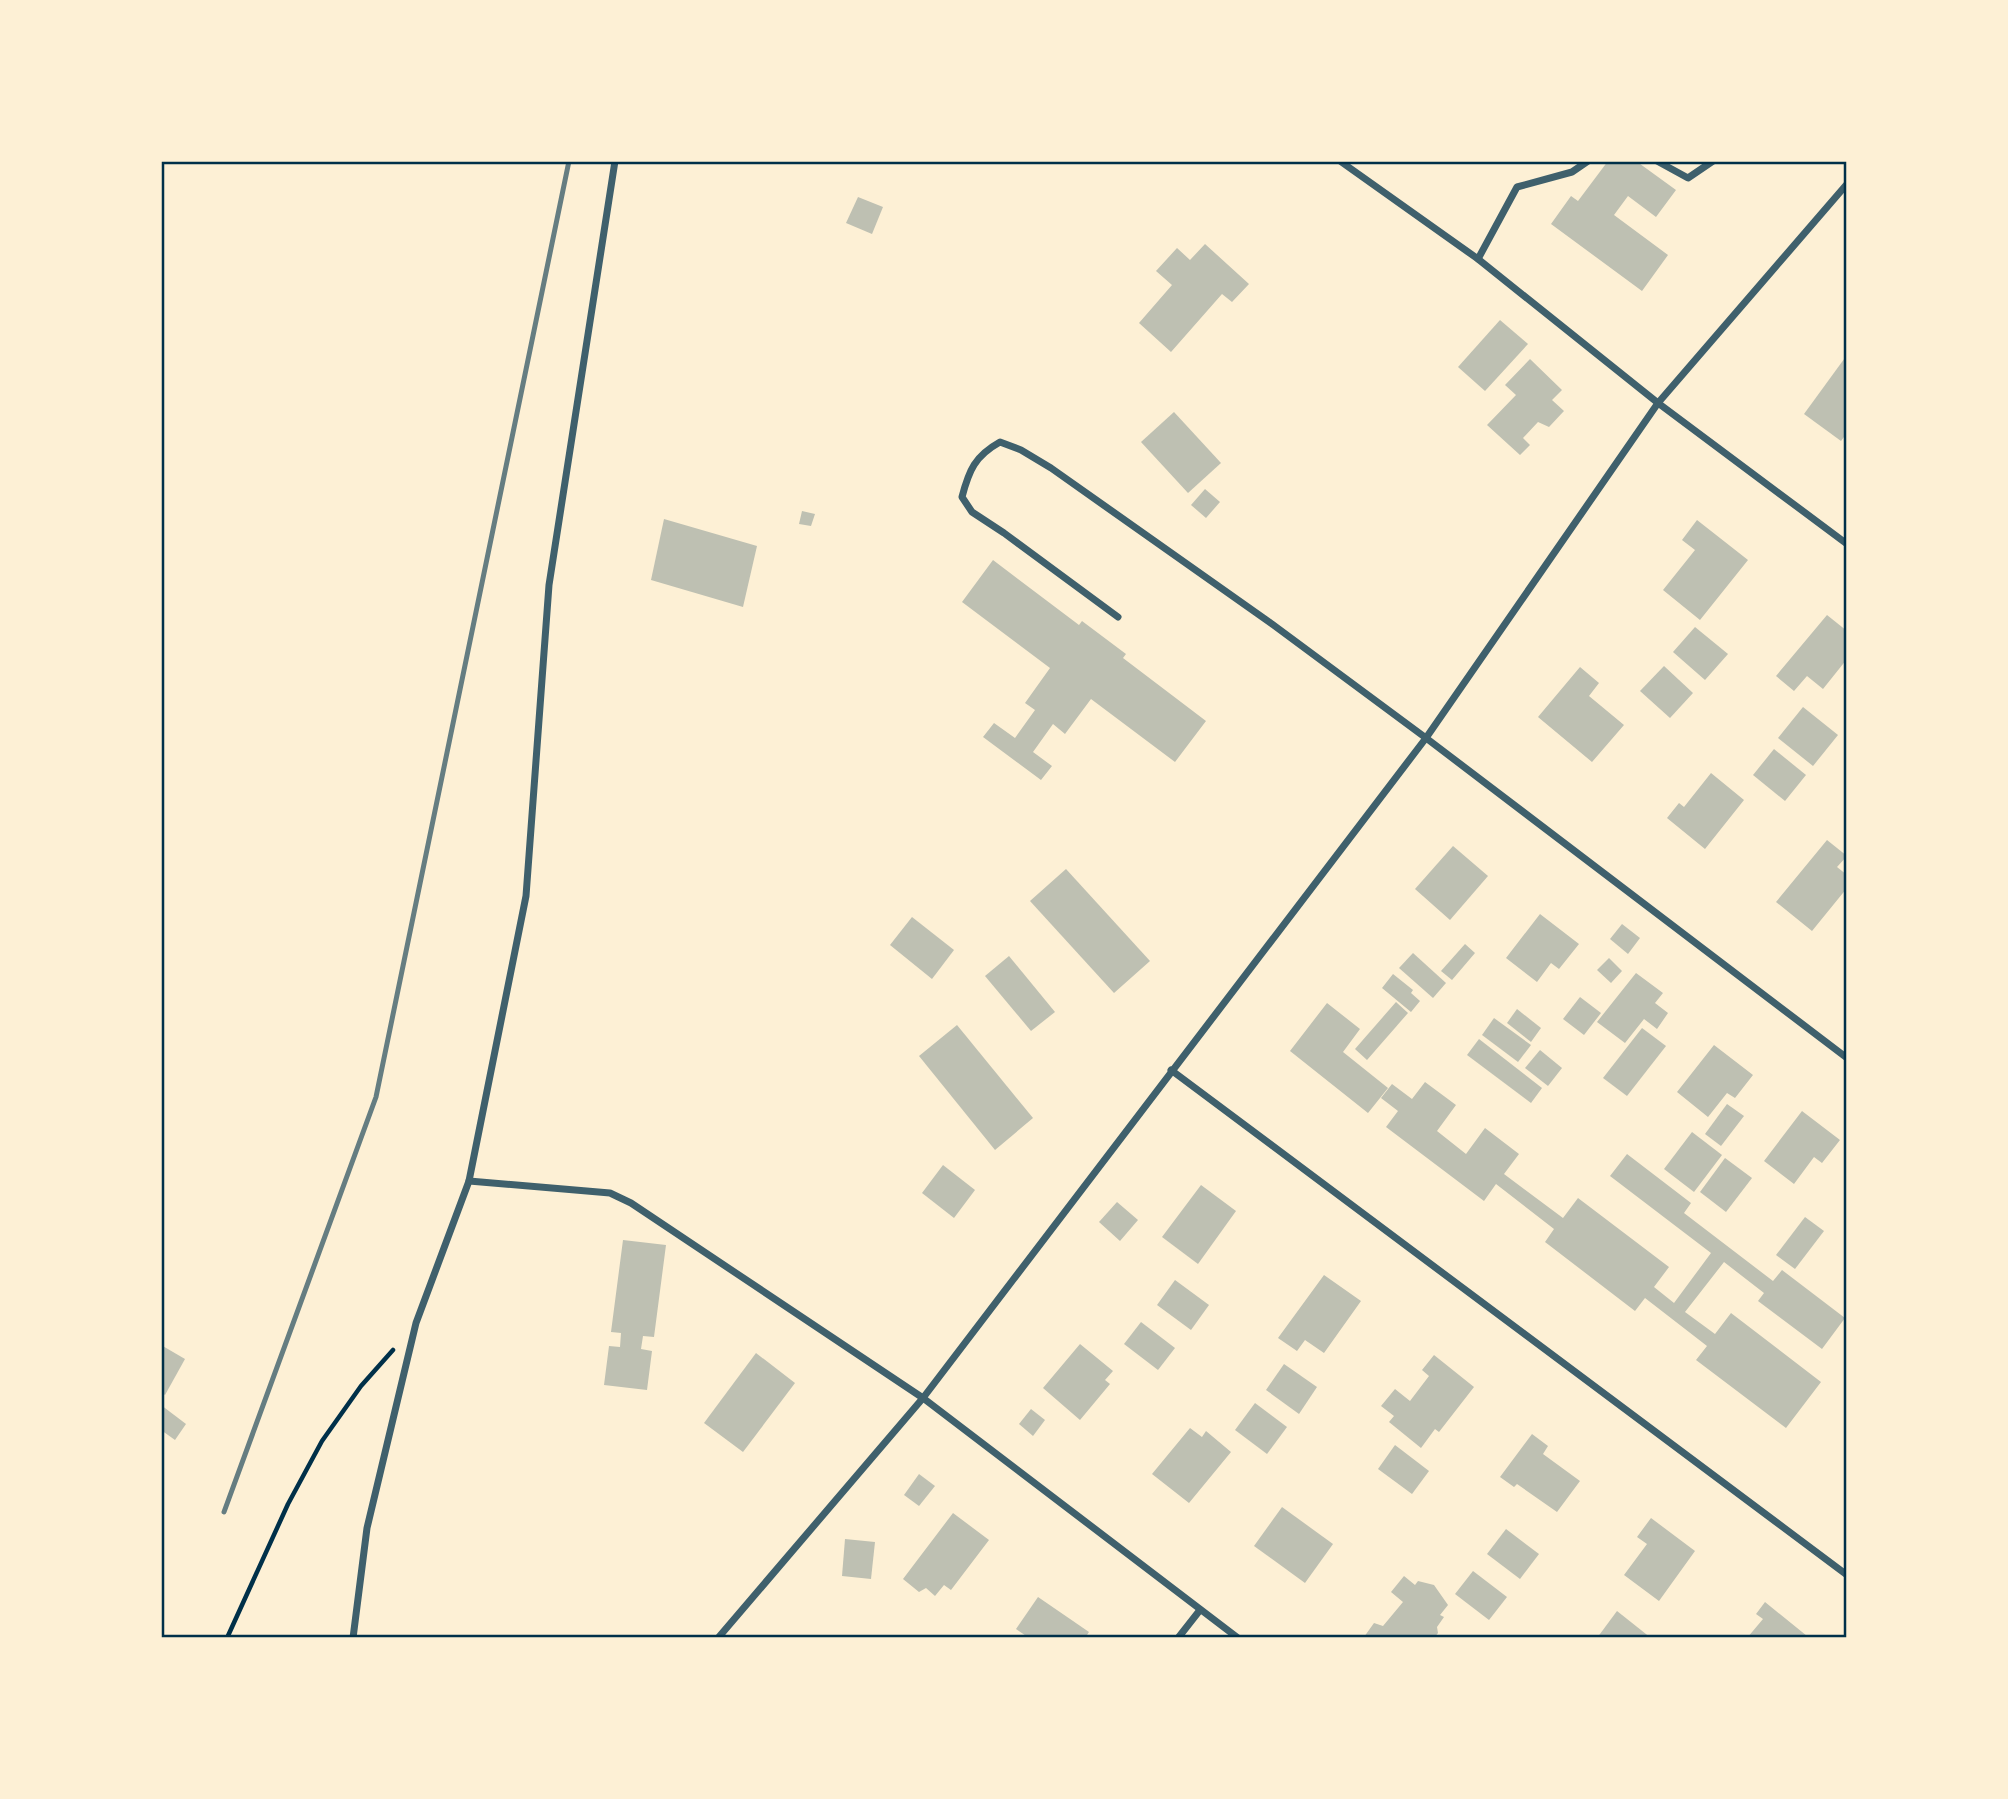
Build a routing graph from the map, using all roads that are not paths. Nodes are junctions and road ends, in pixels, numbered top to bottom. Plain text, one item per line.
1 (615, 161) edge
2 (1340, 161) edge
3 (1588, 161) edge
4 (1657, 161) edge
5 (1713, 161) edge
6 (1847, 184) edge
7 (1478, 259) junction
8 (1658, 403) junction
9 (1847, 544) edge
10 (1118, 617) dead end
11 (1426, 738) junction
12 (1847, 1058) edge
13 (1171, 1070) junction
14 (469, 1181) junction
15 (923, 1398) junction
16 (1847, 1575) edge
17 (1200, 1610) junction
18 (354, 1638) edge
19 (718, 1638) edge
20 (1178, 1638) edge
21 (1238, 1638) edge

1 - 14 street
2 - 7 street
3 - 7 street
4 - 5 street
6 - 8 street
7 - 8 street
8 - 9 street
8 - 11 street
10 - 11 street
11 - 12 street
11 - 13 street
13 - 15 street
13 - 16 street
14 - 15 street
14 - 18 street
15 - 17 street
15 - 19 street
17 - 20 street
17 - 21 street

